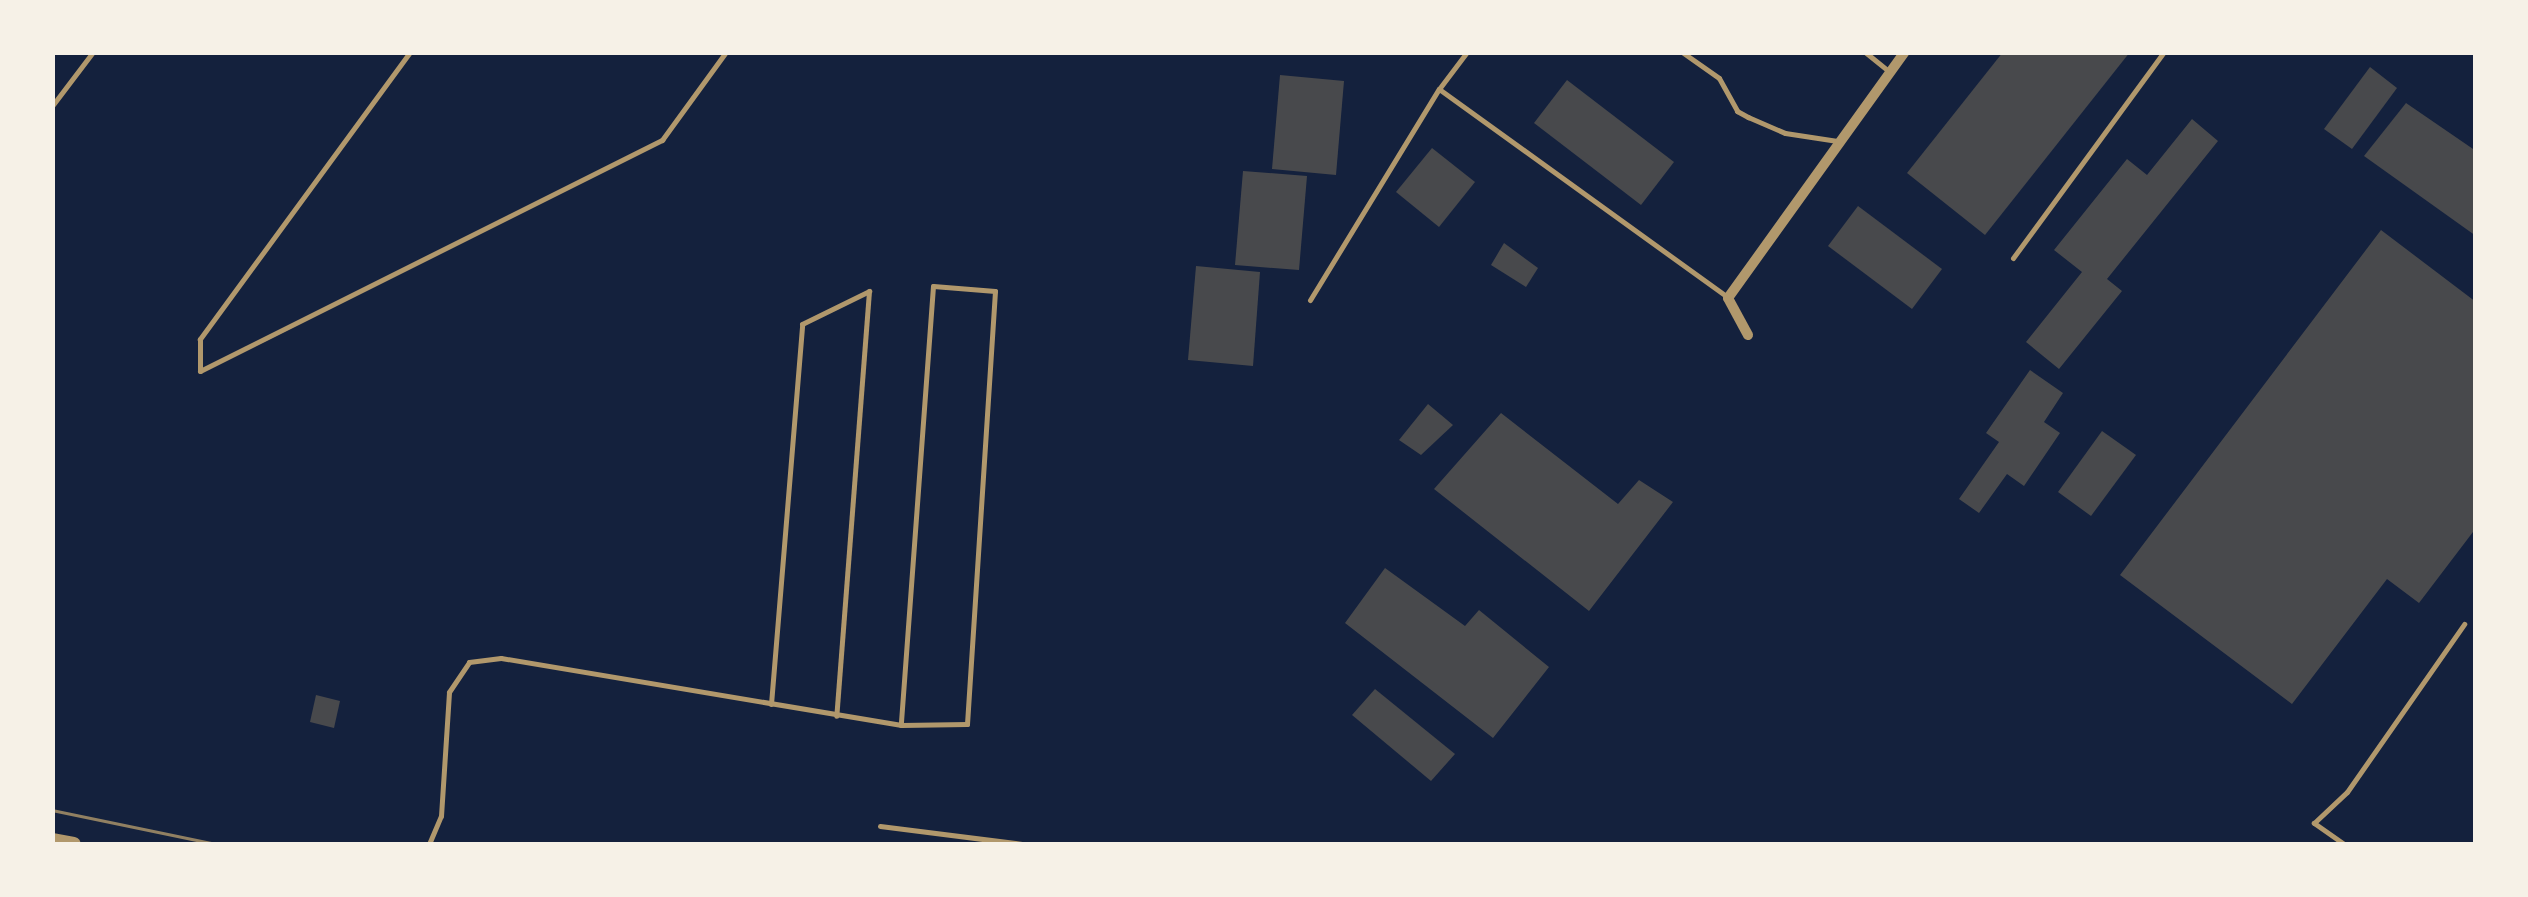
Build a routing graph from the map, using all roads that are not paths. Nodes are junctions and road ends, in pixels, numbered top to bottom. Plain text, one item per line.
1 (93, 52) edge
2 (410, 52) edge
3 (726, 52) edge
4 (1467, 52) edge
5 (1682, 52) edge
6 (1865, 52) edge
7 (1906, 52) edge
8 (2164, 52) edge
9 (1891, 73) junction
10 (1439, 89) junction
11 (52, 106) edge
12 (1837, 141) junction
13 (2013, 258) dead end
14 (1728, 298) junction
15 (1310, 300) dead end
16 (1748, 336) dead end
17 (2464, 624) dead end
18 (771, 704) junction
19 (836, 716) junction
20 (900, 725) junction
21 (880, 826) dead end
22 (52, 840) edge
23 (74, 844) edge
24 (429, 844) edge
25 (1022, 844) edge
26 (2344, 844) edge

1 - 11 lane
2 - 3 lane
4 - 10 lane
5 - 12 lane
6 - 9 lane
7 - 9 street
8 - 13 lane
9 - 12 street
10 - 14 lane
10 - 15 lane
12 - 14 street
14 - 16 street
17 - 26 lane
18 - 19 lane
18 - 19 lane
18 - 24 lane
19 - 20 lane
20 - 20 lane
21 - 25 lane
22 - 23 street

